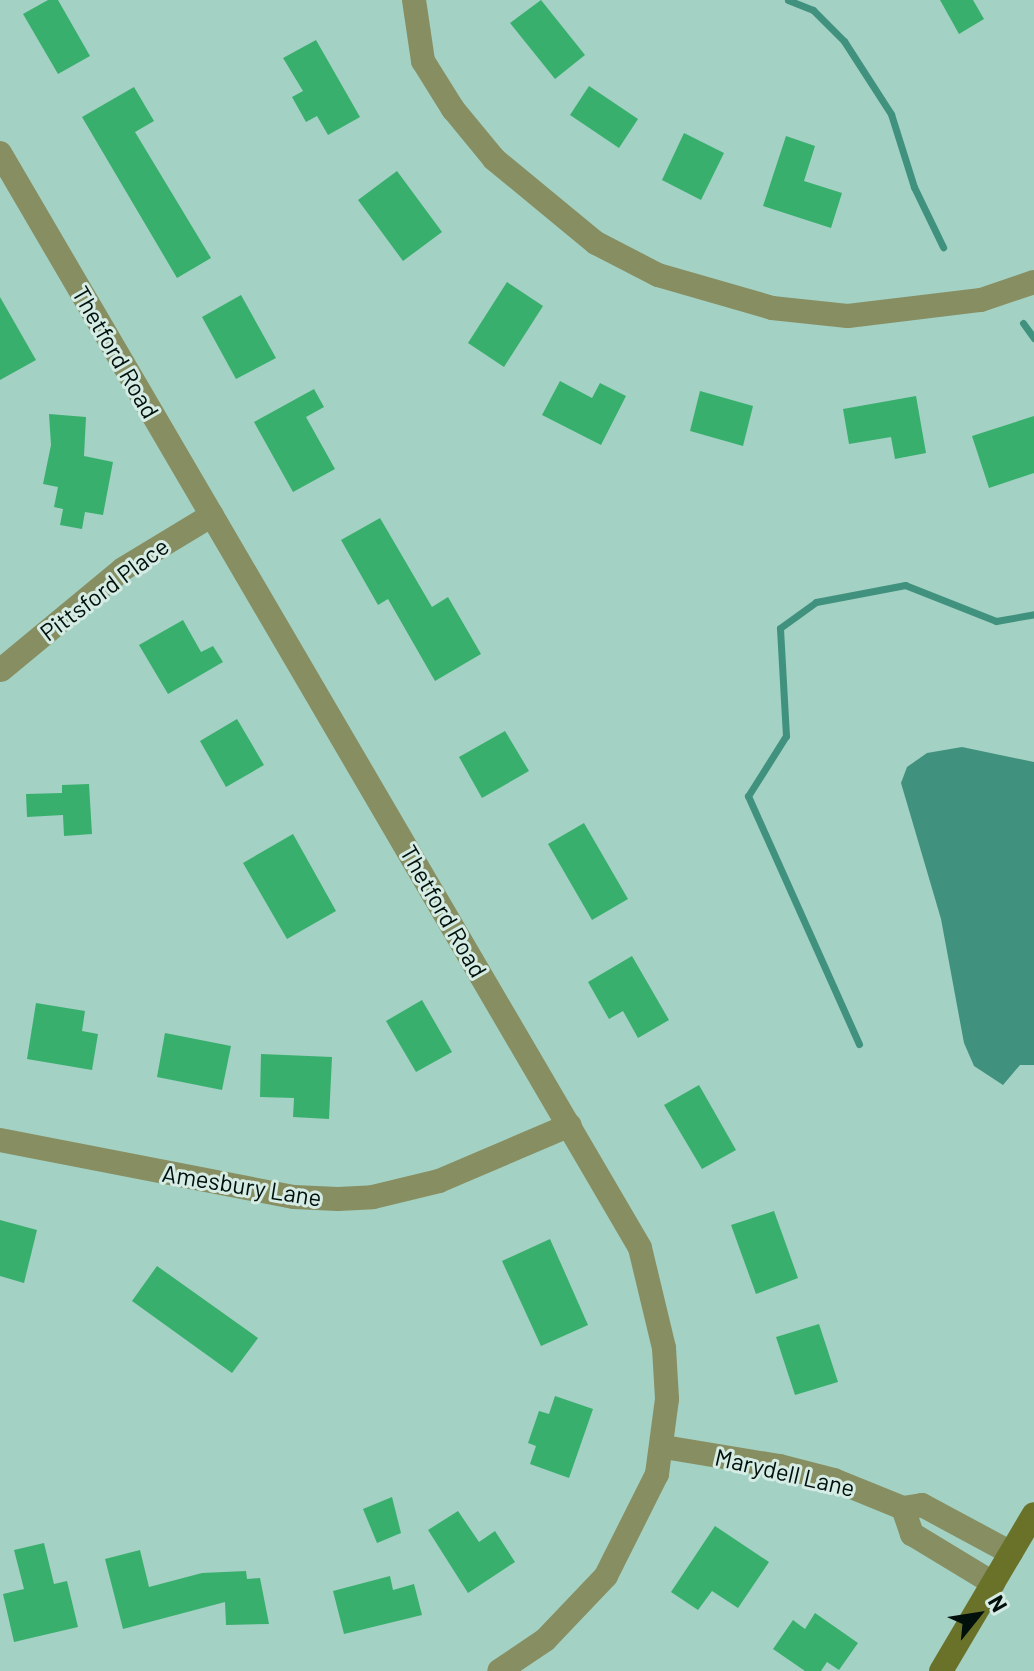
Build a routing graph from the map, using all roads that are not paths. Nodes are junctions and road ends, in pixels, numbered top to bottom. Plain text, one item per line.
1 (414, 0) edge
2 (0, 153) edge
3 (1034, 282) edge
4 (212, 515) junction
5 (1, 670) edge
6 (570, 1125) junction
7 (0, 1140) edge
8 (664, 1447) junction
9 (903, 1508) junction
10 (1034, 1514) edge
11 (1011, 1553) junction
12 (993, 1583) junction
13 (499, 1671) edge
14 (941, 1671) edge

1 - 3 street
2 - 4 street, Thetford Road
4 - 5 street, Pittsford Place
4 - 6 street, Thetford Road
6 - 7 street, Amesbury Lane
6 - 8 street, Thetford Road
8 - 9 street, Marydell Lane
8 - 13 street, Thetford Road
9 - 11 street, Marydell Lane
9 - 12 street
10 - 11 street
11 - 12 street
12 - 14 street

